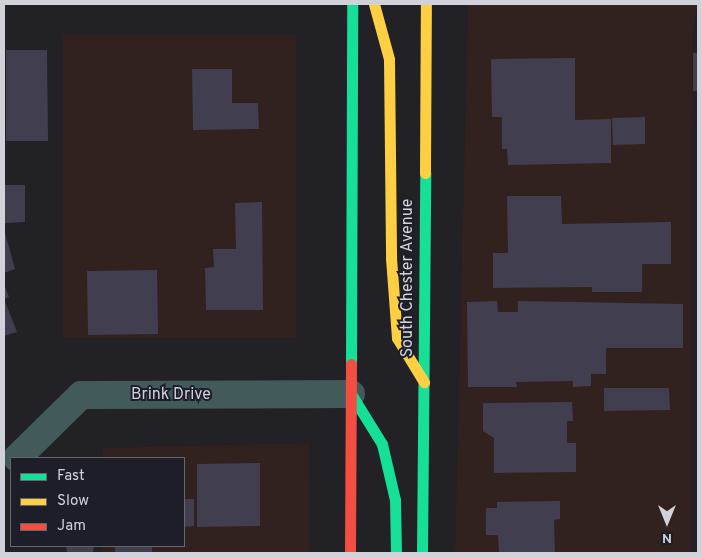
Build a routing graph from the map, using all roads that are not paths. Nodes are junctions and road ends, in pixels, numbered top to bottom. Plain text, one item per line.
1 (352, 4) edge
2 (374, 4) edge
3 (426, 4) edge
4 (424, 382) junction
5 (351, 394) junction
6 (17, 457) edge
7 (350, 553) edge
8 (396, 553) edge
9 (422, 553) edge

1 - 5 main road
2 - 4 main road
3 - 4 main road, South Chester Avenue
4 - 9 main road, South Chester Avenue
5 - 6 street, Brink Drive
5 - 7 main road
5 - 8 main road

